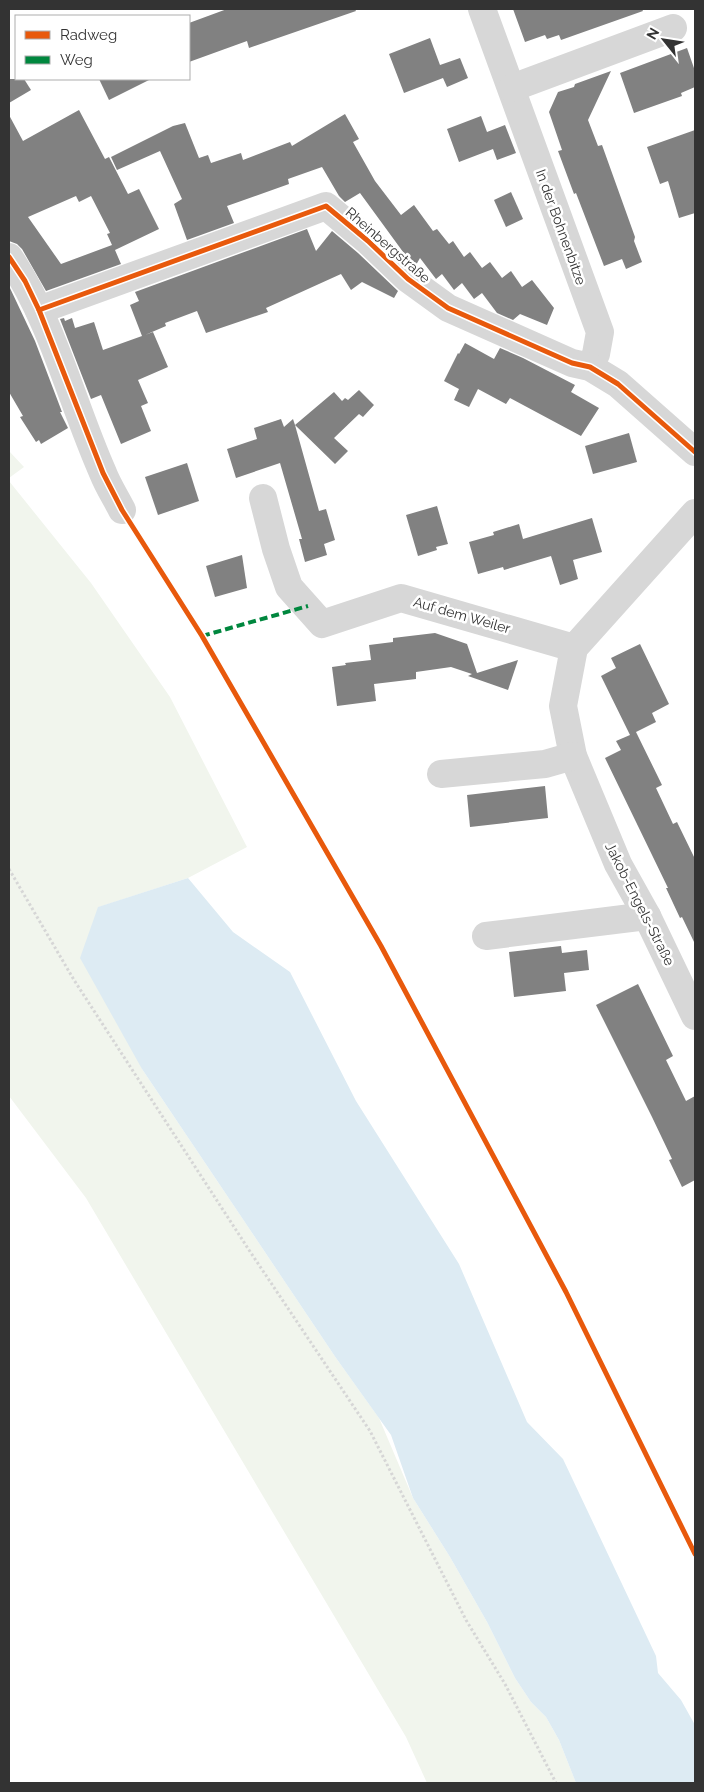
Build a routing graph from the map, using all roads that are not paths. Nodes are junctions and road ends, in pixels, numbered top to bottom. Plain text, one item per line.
1 (482, 9) edge
2 (673, 28) dead end
3 (512, 88) junction
4 (9, 257) edge
5 (39, 310) junction
6 (590, 367) junction
7 (695, 452) edge
8 (262, 498) dead end
9 (122, 510) dead end
10 (695, 512) edge
11 (574, 648) junction
12 (573, 756) junction
13 (441, 774) dead end
14 (647, 916) junction
15 (486, 936) dead end
16 (695, 1016) edge

1 - 3 street, In der Bohnenbitze
2 - 3 street
3 - 6 street, In der Bohnenbitze
4 - 5 street
5 - 6 street, Rheinbergstraße
5 - 9 street
6 - 7 street, Rheinbergstraße
8 - 11 street, Auf dem Weiler
10 - 11 street
11 - 12 street, Jakob-Engels-Straße
12 - 13 street
12 - 14 street, Jakob-Engels-Straße
14 - 15 street
14 - 16 street, Jakob-Engels-Straße

